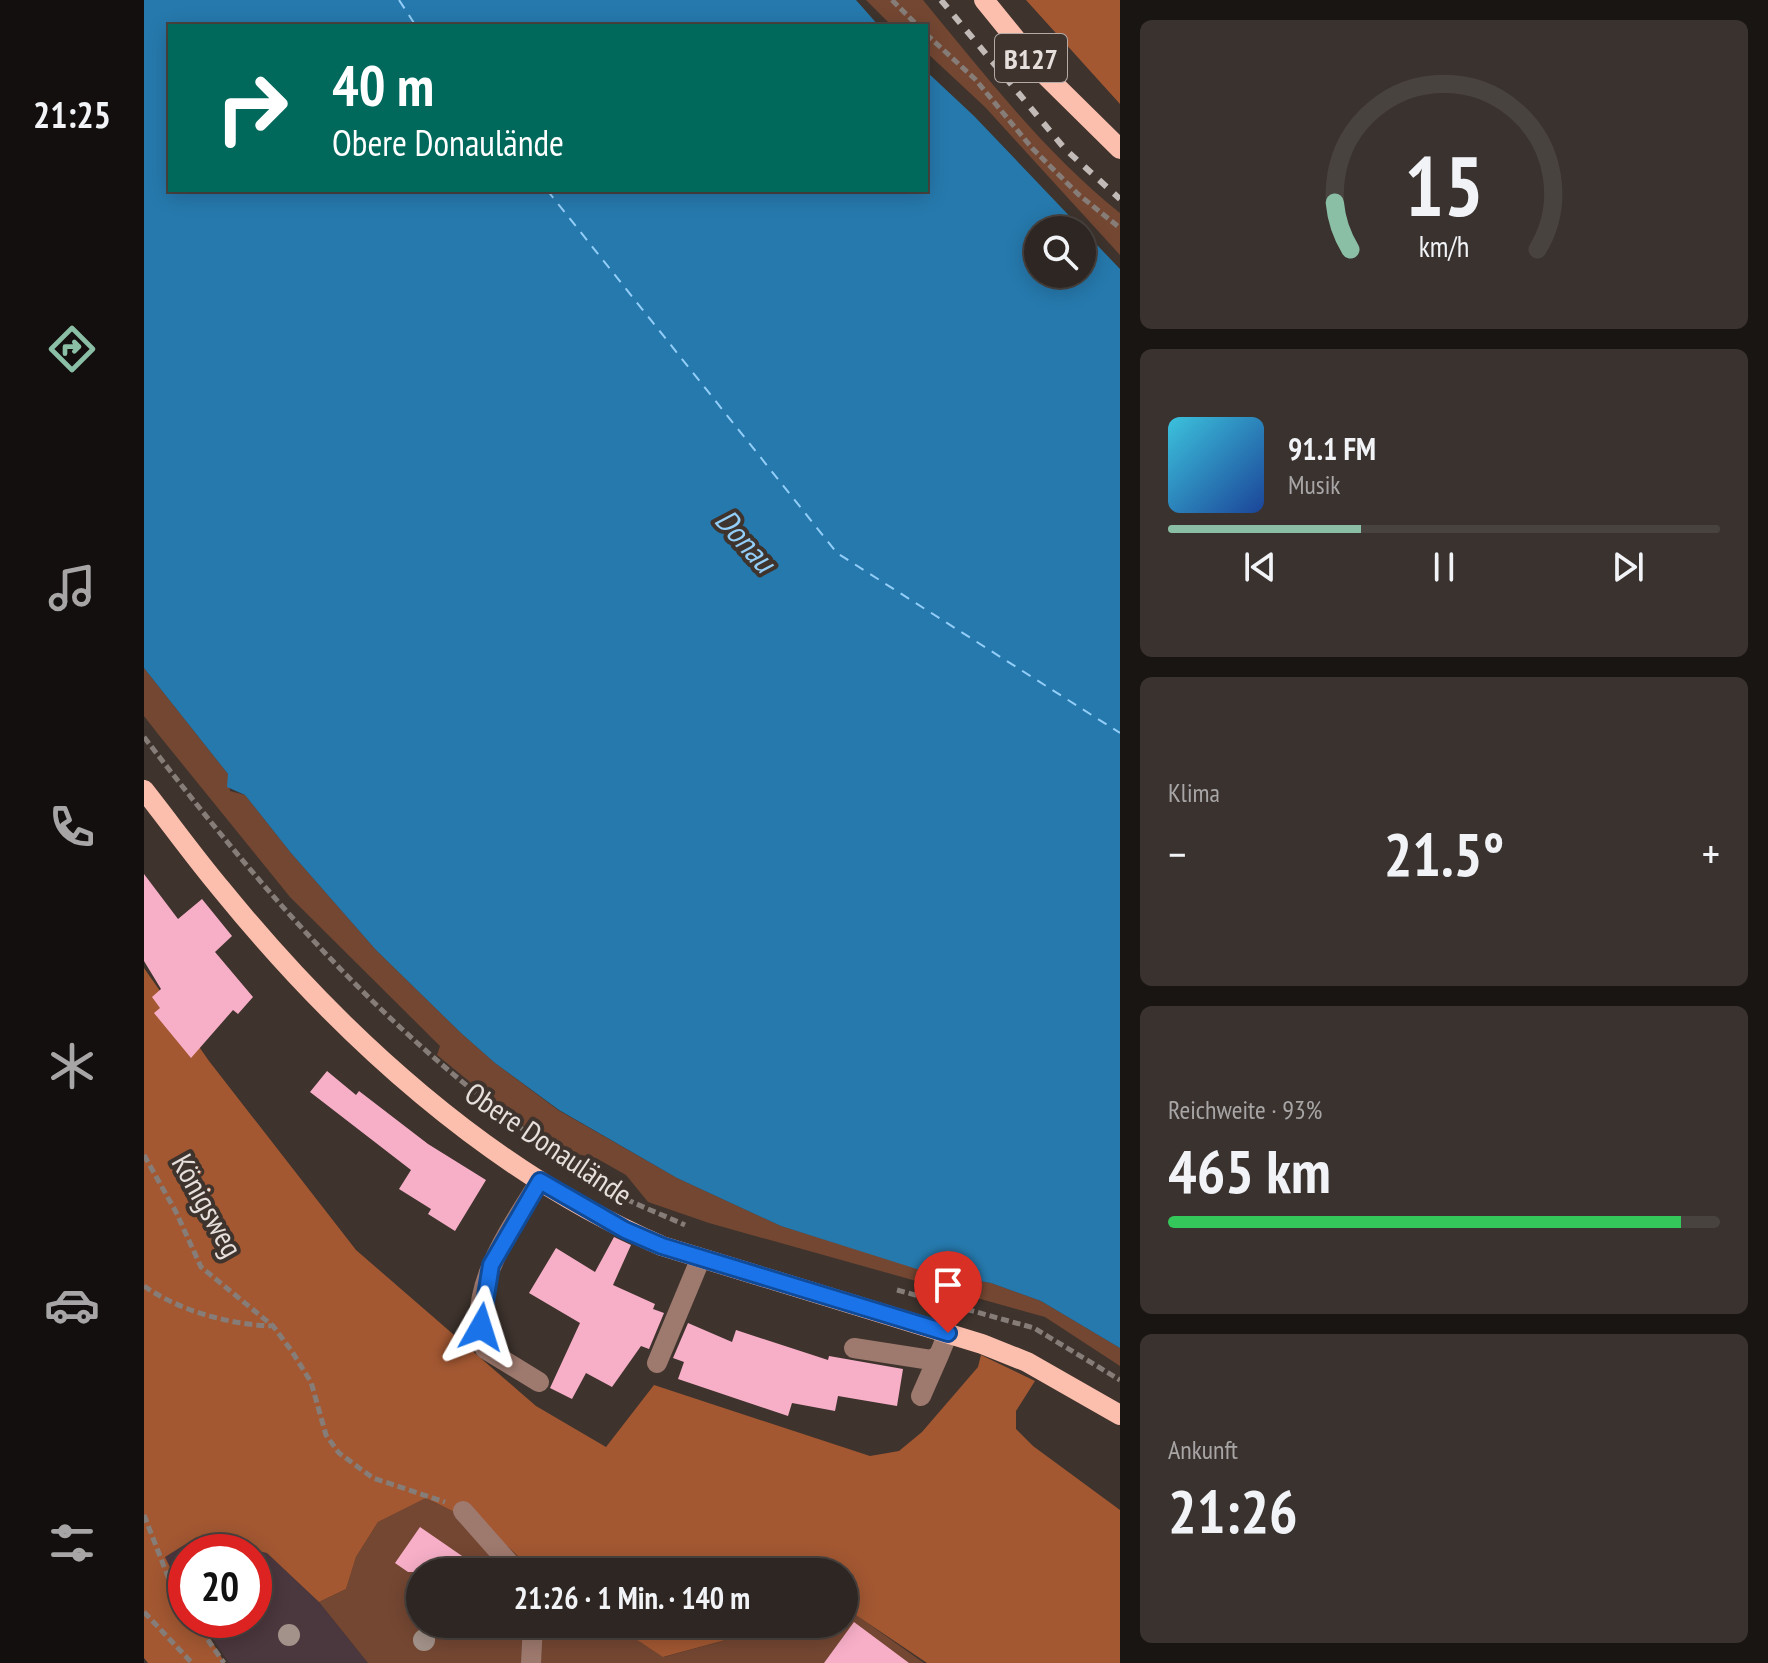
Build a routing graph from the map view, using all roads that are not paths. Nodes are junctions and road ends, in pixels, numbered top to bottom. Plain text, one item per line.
1 (984, 0) edge
2 (1120, 149) edge
3 (144, 790) edge
4 (540, 1181) junction
5 (700, 1260) junction
6 (948, 1333) junction
7 (854, 1348) dead end
8 (939, 1355) junction
9 (657, 1363) dead end
10 (539, 1382) dead end
11 (921, 1396) dead end
12 (1120, 1415) edge
13 (463, 1511) road end
14 (505, 1558) edge
15 (532, 1638) edge
16 (531, 1663) edge

1 - 2 main road, B127
3 - 4 main road, Obere Donaulände
4 - 5 main road, Obere Donaulände
4 - 10 street
5 - 6 main road, Obere Donaulände
5 - 9 street
6 - 8 street
6 - 12 main road, Obere Donaulände
7 - 8 street
8 - 11 street
13 - 14 street
15 - 16 street

